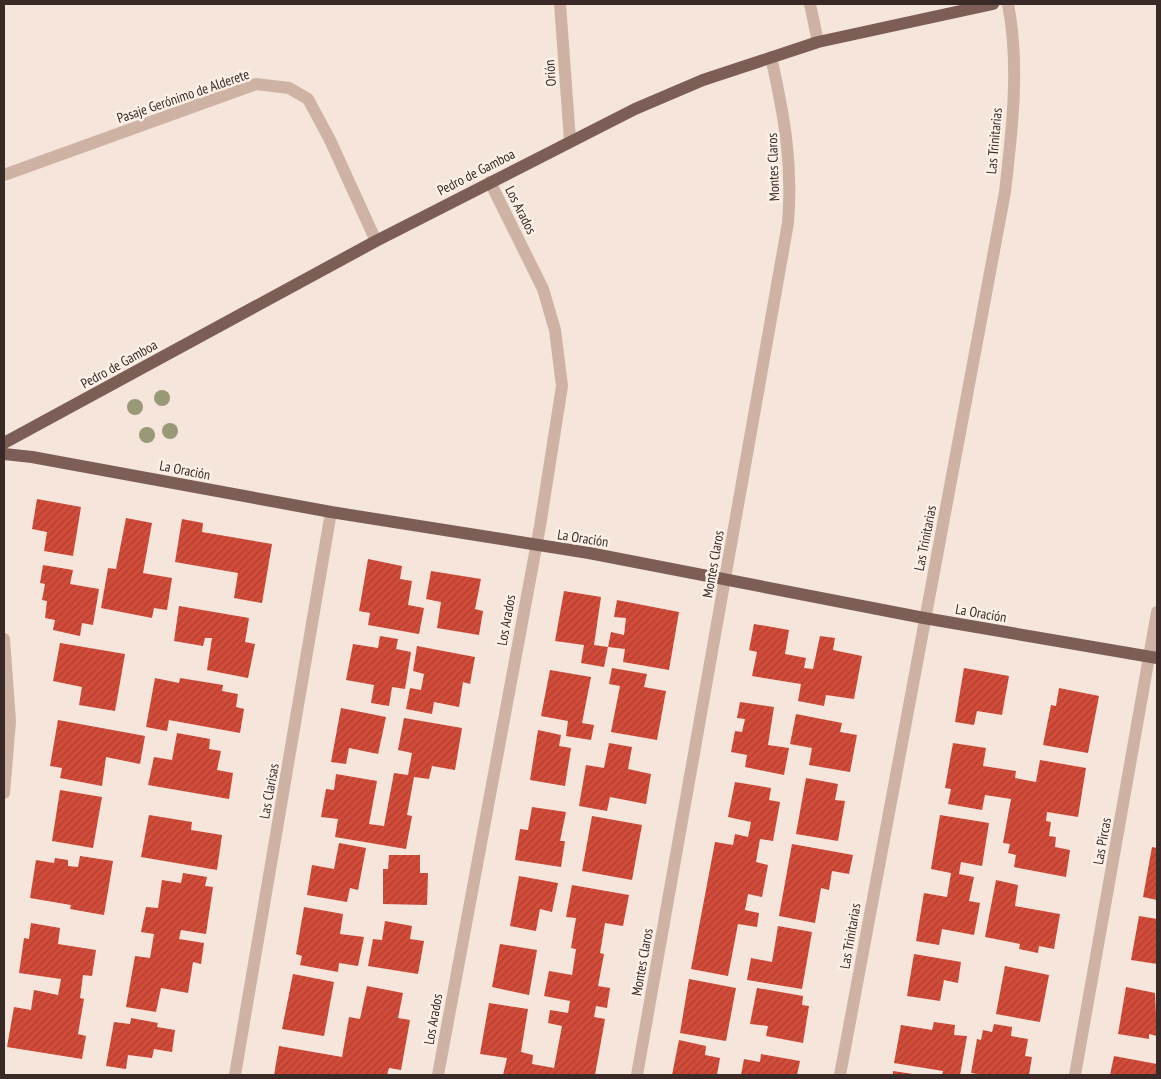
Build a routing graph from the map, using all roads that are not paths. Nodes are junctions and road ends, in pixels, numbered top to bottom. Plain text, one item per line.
1 (560, 4) edge
2 (810, 4) edge
3 (993, 4) edge
4 (1008, 4) edge
5 (818, 42) junction
6 (770, 57) junction
7 (570, 140) junction
8 (4, 175) edge
9 (490, 182) junction
10 (376, 241) junction
11 (4, 443) edge
12 (4, 454) edge
13 (331, 512) junction
14 (535, 545) junction
15 (725, 578) junction
16 (1157, 612) edge
17 (924, 618) junction
18 (4, 639) edge
19 (1154, 657) edge
20 (4, 793) edge
21 (235, 1075) edge
22 (438, 1075) edge
23 (637, 1075) edge
24 (840, 1075) edge
25 (1075, 1075) edge

1 - 7 street, Orión
2 - 5 street
3 - 5 main road, Pedro de Gamboa
4 - 17 street, Las Trinitarias
5 - 6 main road, Pedro de Gamboa
6 - 7 main road, Pedro de Gamboa
6 - 15 street, Montes Claros
7 - 9 main road, Pedro de Gamboa
8 - 10 street, Pasaje Gerónimo de Alderete
9 - 10 main road, Pedro de Gamboa
9 - 14 street, Los Arados
10 - 11 main road, Pedro de Gamboa
12 - 13 main road, La Oración
13 - 14 main road, La Oración
13 - 21 street, Las Clarisas
14 - 15 main road, La Oración
14 - 22 street, Los Arados
15 - 17 main road, La Oración
15 - 23 street, Montes Claros
16 - 19 street, Las Pircas
17 - 19 main road, La Oración
17 - 24 street, Las Trinitarias
18 - 20 street
19 - 25 street, Las Pircas

